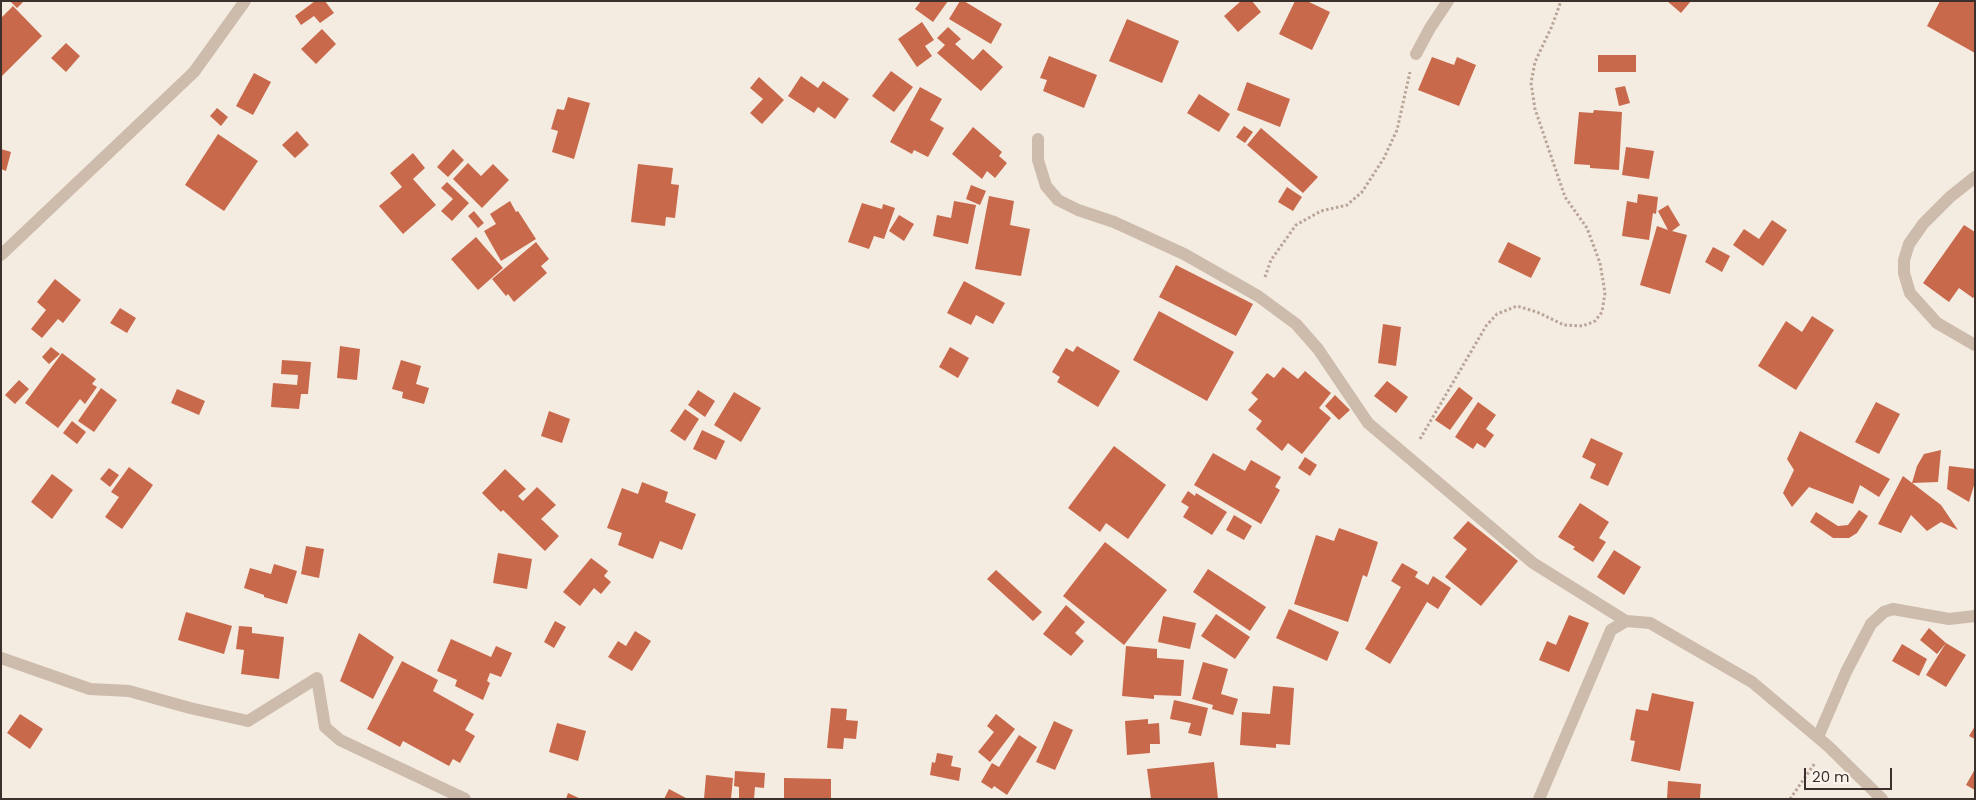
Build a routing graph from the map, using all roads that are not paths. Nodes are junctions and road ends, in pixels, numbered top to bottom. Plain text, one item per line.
1 (245, 1) edge
2 (1448, 1) edge
3 (1416, 54) road end
4 (1038, 139) dead end
5 (1975, 176) edge
6 (1, 255) edge
7 (1975, 345) edge
8 (1975, 616) edge
9 (1626, 622) junction
10 (1, 658) edge
11 (1818, 737) junction
12 (465, 799) edge
13 (1539, 799) edge
14 (1882, 799) edge

1 - 6 street
2 - 3 street
4 - 9 street
5 - 7 street
8 - 11 street
9 - 11 street
9 - 13 street
10 - 12 street
11 - 14 street

